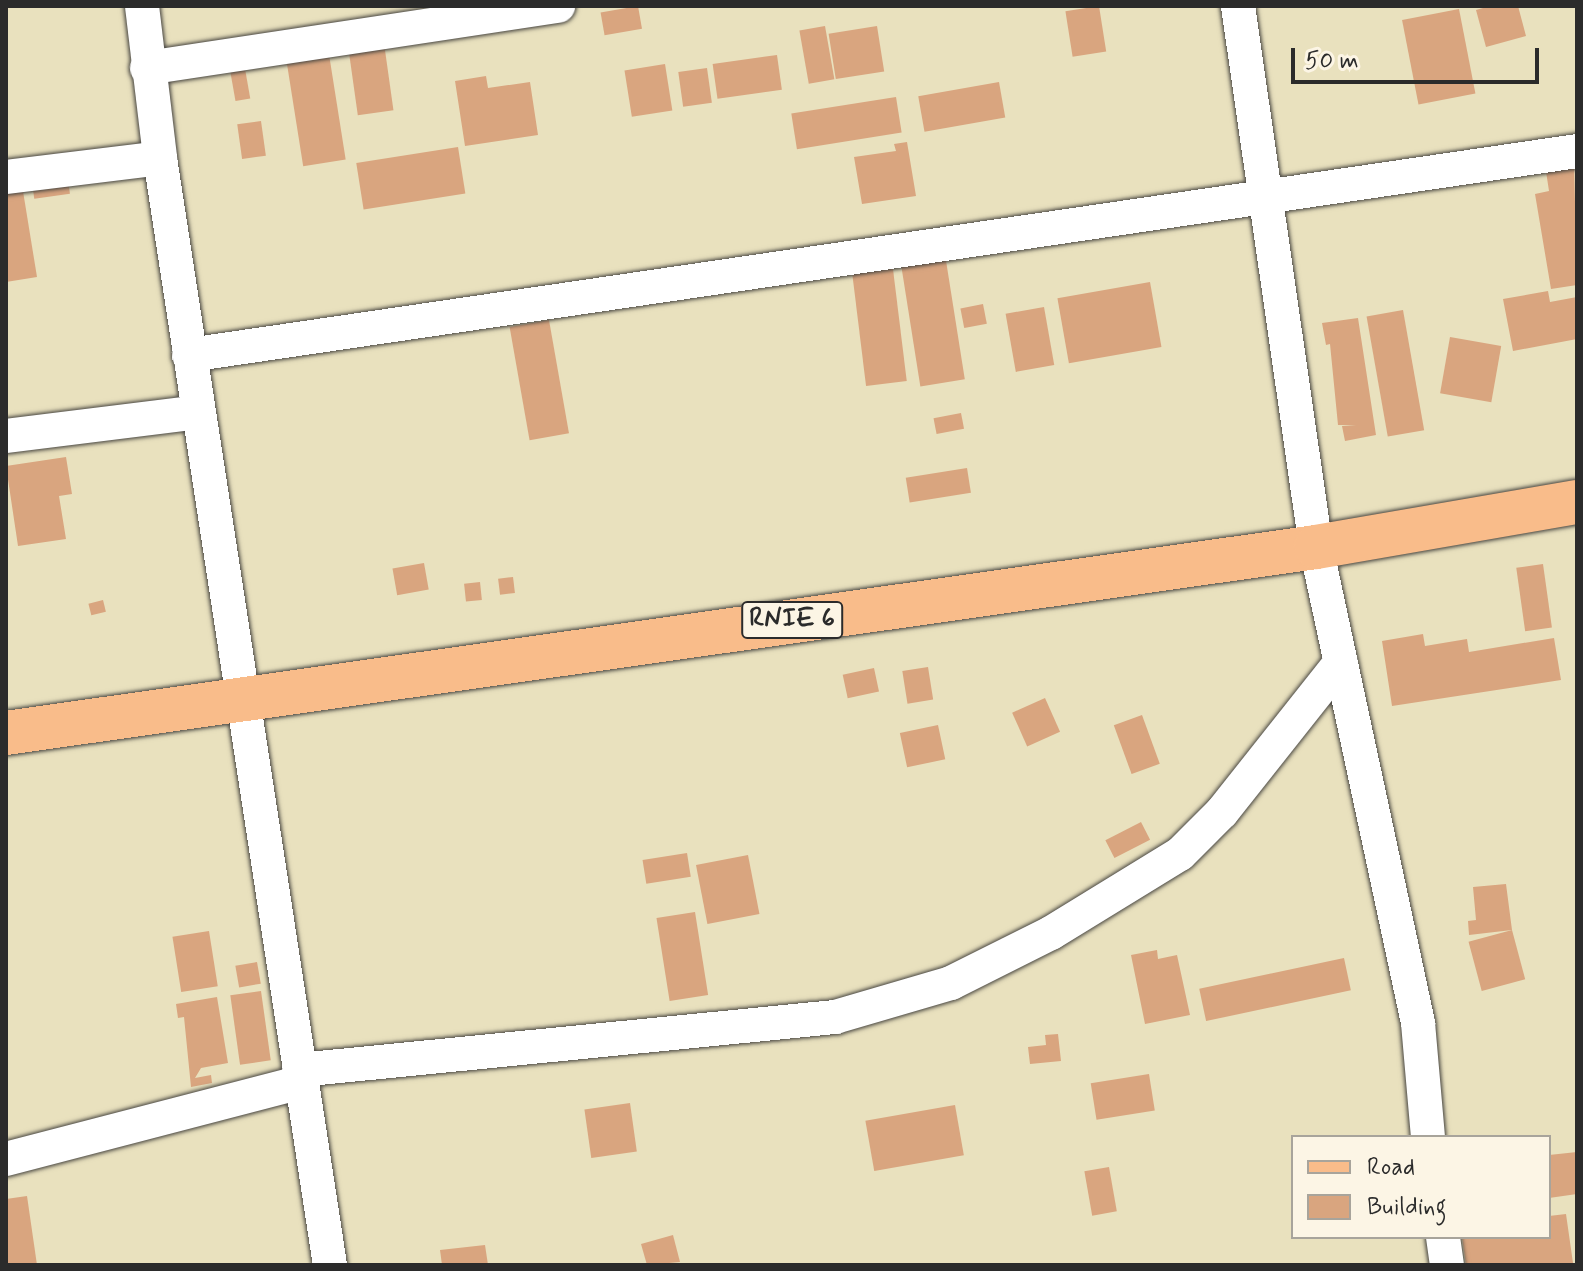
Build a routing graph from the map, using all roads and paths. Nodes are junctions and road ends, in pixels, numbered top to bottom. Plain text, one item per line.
1 (142, 6) edge
2 (558, 6) edge
3 (1238, 6) edge
4 (147, 68) junction
5 (1577, 151) edge
6 (160, 158) junction
7 (6, 177) edge
8 (1266, 197) junction
9 (189, 355) junction
10 (198, 412) junction
11 (6, 436) edge
12 (1577, 502) edge
13 (1316, 547) junction
14 (1341, 662) junction
15 (240, 698) junction
16 (6, 733) edge
17 (300, 1076) junction
18 (1428, 1135) edge
19 (6, 1159) edge
20 (1443, 1239) edge
21 (330, 1265) edge
22 (1447, 1265) edge

1 - 4 street
2 - 4 street
3 - 8 street
4 - 6 street
5 - 8 street
6 - 7 street
6 - 9 street
8 - 9 street
8 - 13 street
9 - 10 street
10 - 11 street
10 - 15 street
12 - 13 main road, RNIE 6
13 - 14 street
13 - 15 main road, RNIE 6
14 - 17 street
14 - 18 street
15 - 16 main road, RNIE 6
15 - 17 street
17 - 19 street
17 - 21 street
20 - 22 street

